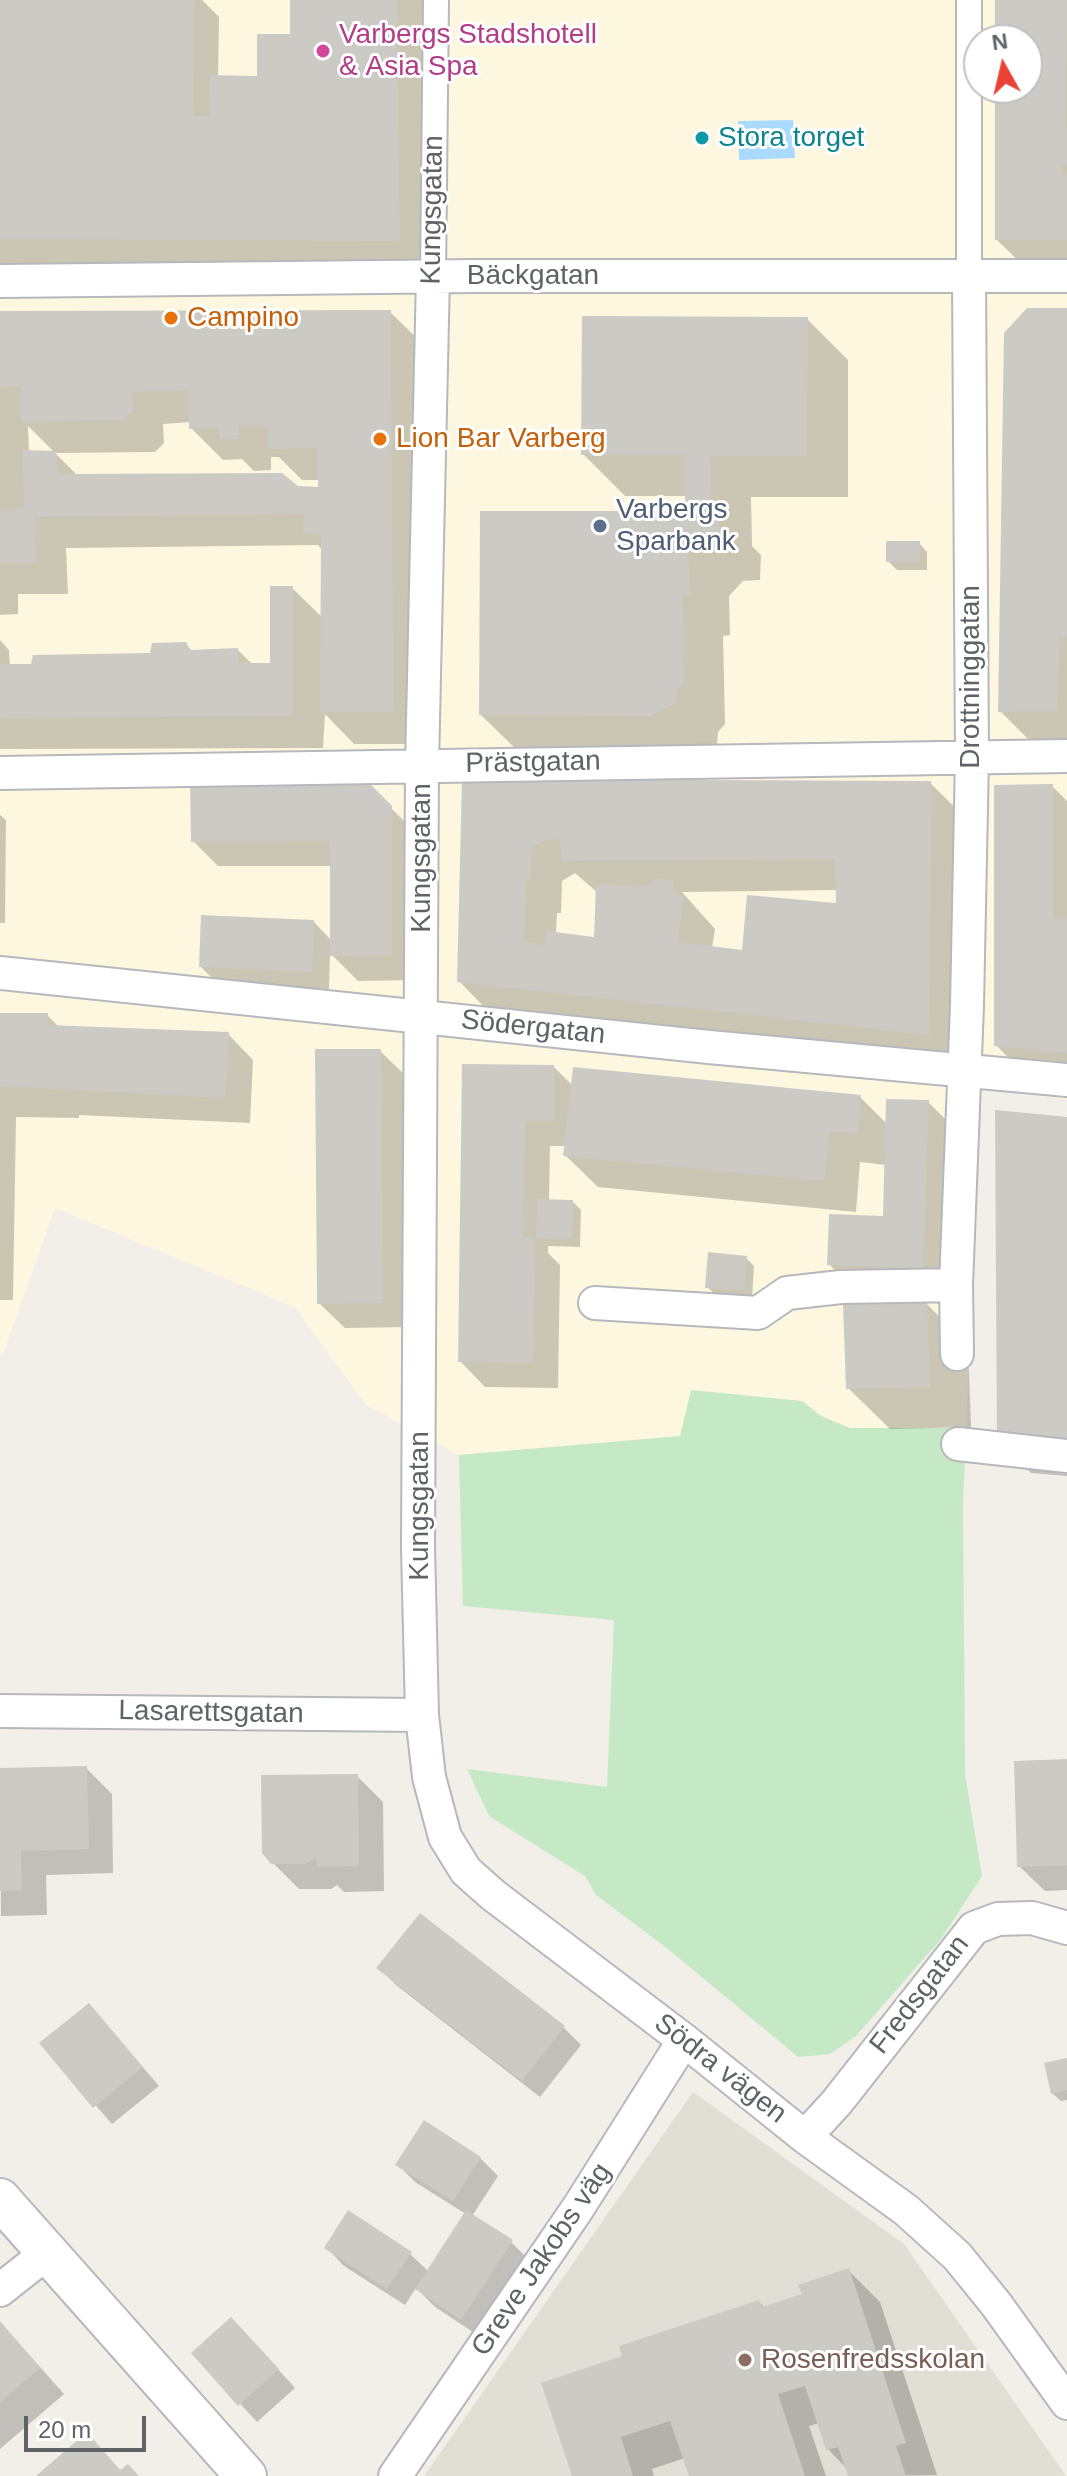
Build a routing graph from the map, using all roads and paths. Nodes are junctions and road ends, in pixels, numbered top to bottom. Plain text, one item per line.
1 (436, 0) edge
2 (969, 0) edge
3 (433, 276) junction
4 (969, 276) junction
5 (1067, 276) edge
6 (0, 281) edge
7 (1067, 756) edge
8 (972, 757) junction
9 (422, 765) junction
10 (0, 773) edge
11 (0, 973) edge
12 (422, 1017) junction
13 (964, 1069) junction
14 (1067, 1080) edge
15 (956, 1285) junction
16 (595, 1303) dead end
17 (957, 1354) dead end
18 (958, 1444) dead end
19 (1067, 1456) edge
20 (0, 1711) edge
21 (422, 1715) junction
22 (1067, 1928) edge
23 (684, 2040) junction
24 (805, 2137) junction
25 (0, 2199) edge
26 (47, 2253) junction
27 (0, 2290) edge
28 (1067, 2403) edge
29 (246, 2476) edge
30 (395, 2476) edge

1 - 3 street, Kungsgatan
2 - 4 street, Drottninggatan
3 - 4 street, Bäckgatan
3 - 6 street, Bäckgatan
3 - 9 street, Kungsgatan
4 - 5 street, Bäckgatan
4 - 8 street, Drottninggatan
7 - 8 street, Prästgatan
8 - 9 street, Prästgatan
8 - 13 street, Drottninggatan
9 - 10 street, Prästgatan
9 - 12 street, Kungsgatan
11 - 12 street, Södergatan
12 - 13 street, Södergatan
12 - 21 street, Kungsgatan
13 - 14 street, Södergatan
13 - 15 street, Drottninggatan
15 - 16 street
15 - 17 street, Drottninggatan
18 - 19 street
20 - 21 street, Lasarettsgatan
21 - 23 street, Södra vägen
22 - 24 street, Fredsgatan
23 - 24 street, Södra vägen
23 - 30 street, Greve Jakobs väg
24 - 28 street, Södra vägen
25 - 26 street
26 - 27 street
26 - 29 street

